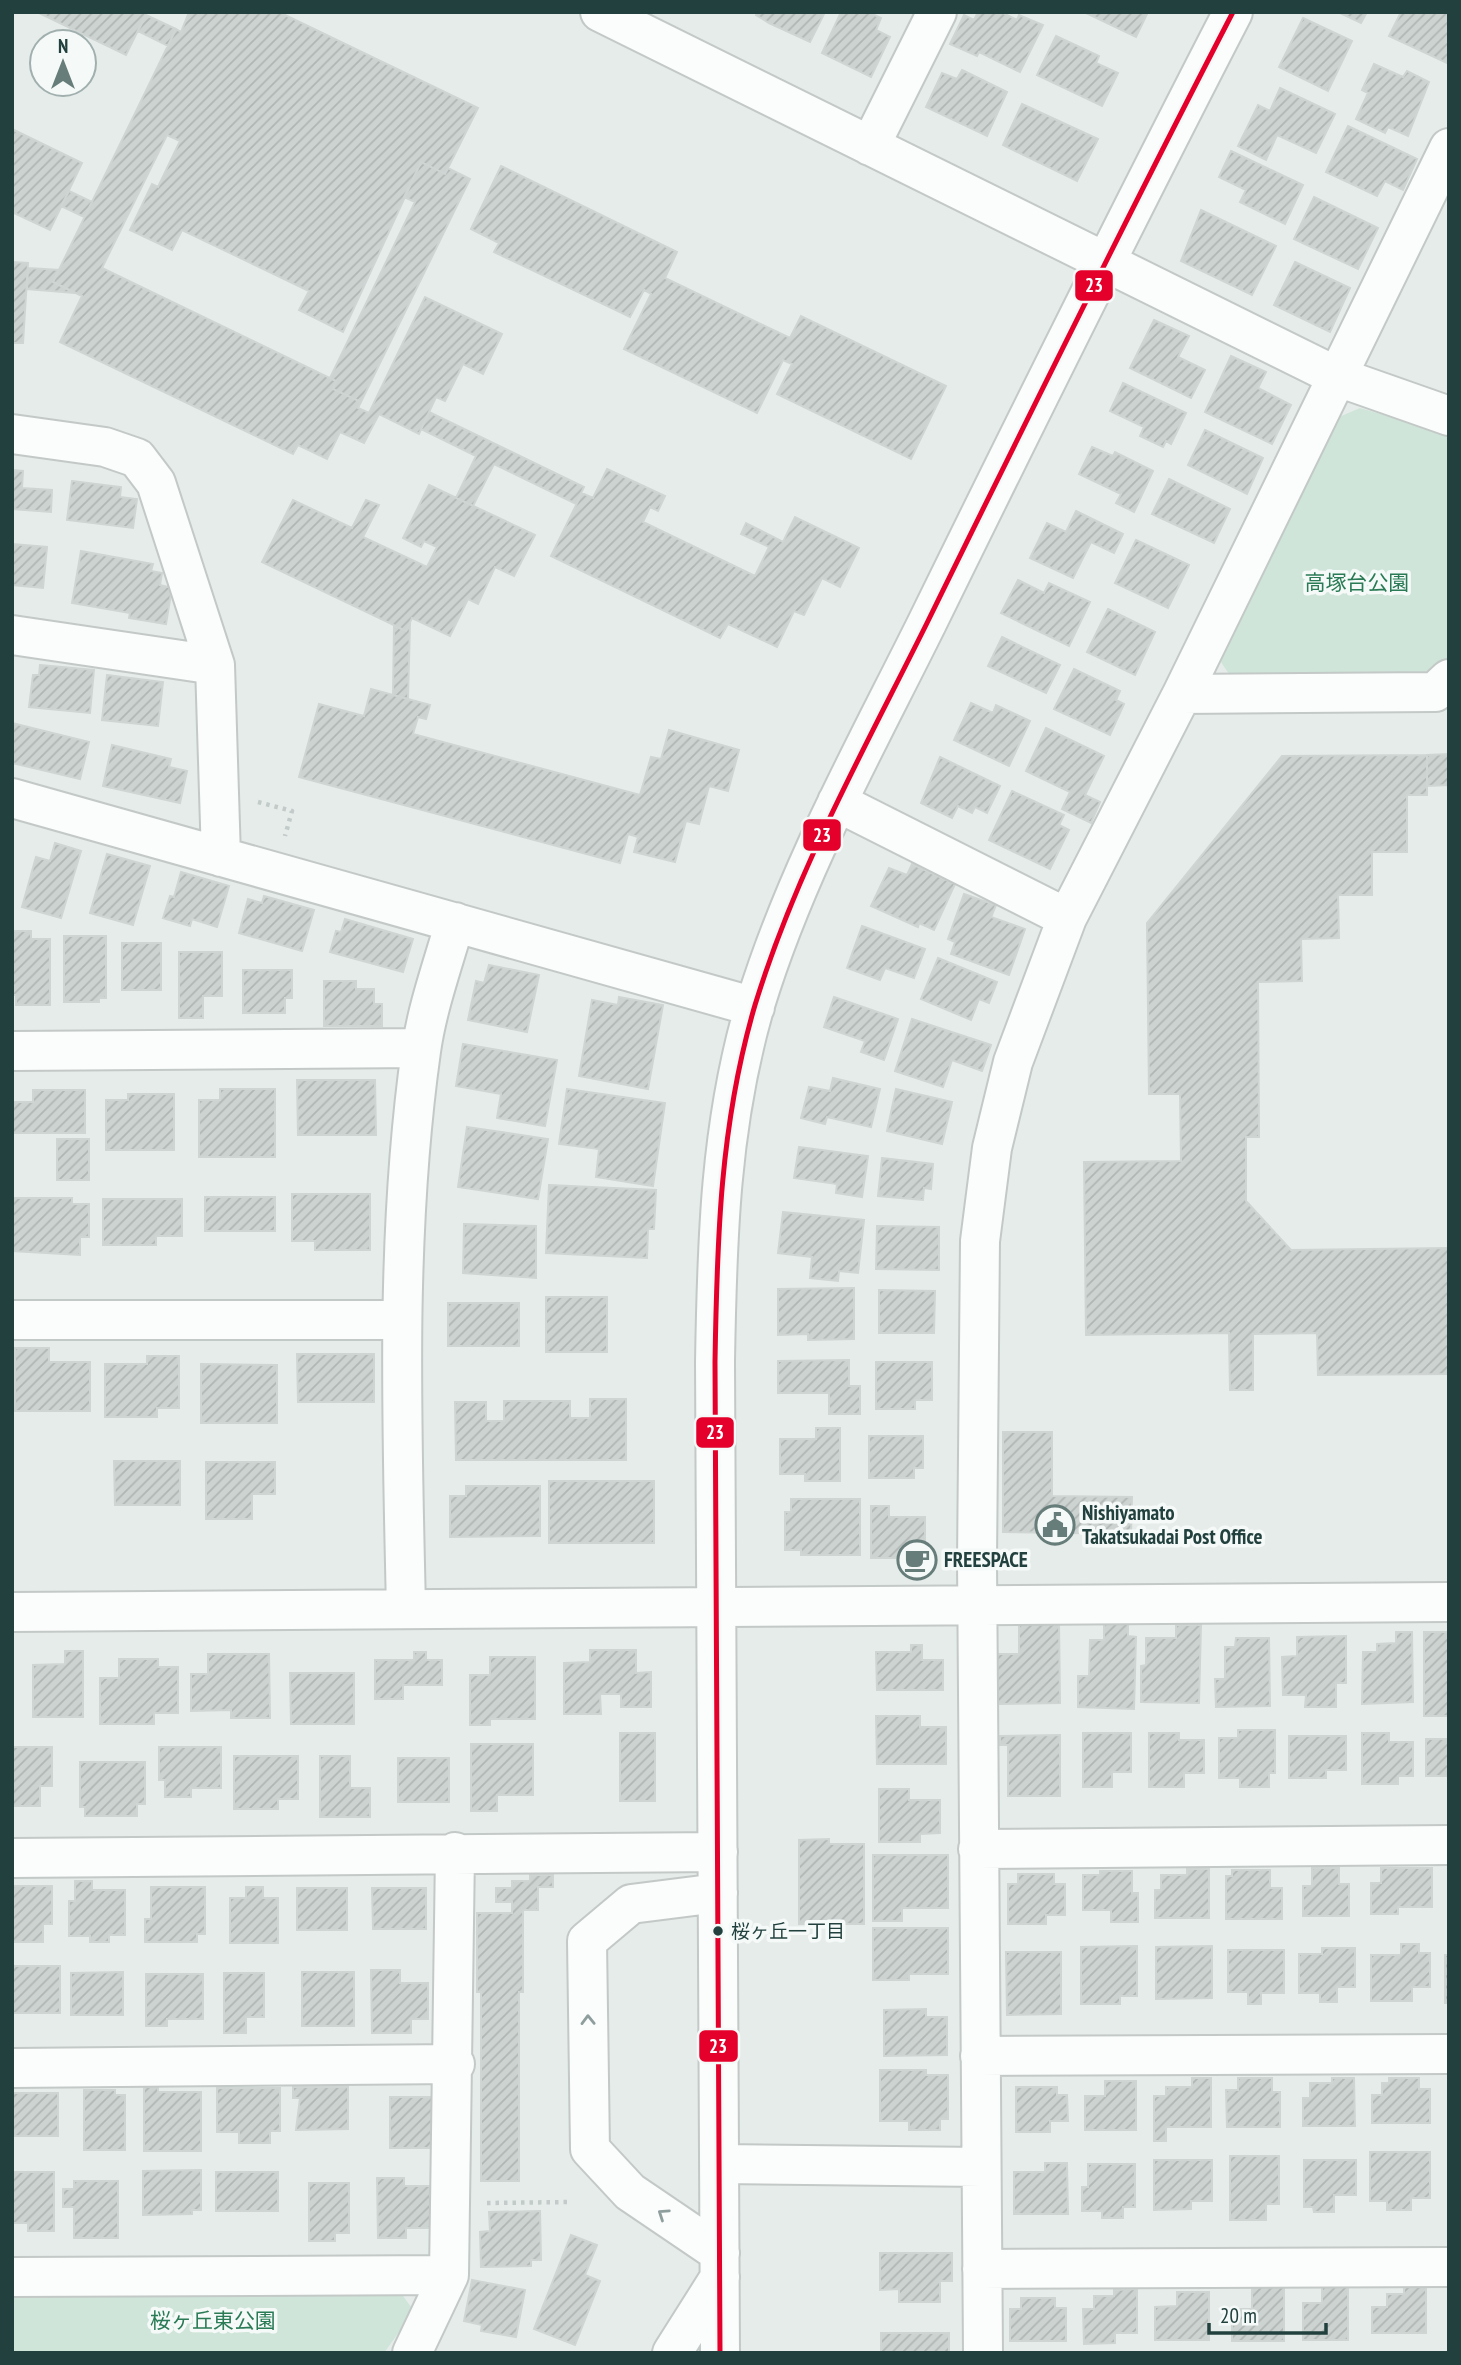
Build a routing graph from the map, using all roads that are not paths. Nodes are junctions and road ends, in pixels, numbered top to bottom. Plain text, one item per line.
1 (600, 12) edge
2 (937, 12) edge
3 (1233, 12) edge
4 (870, 146) junction
5 (1449, 148) edge
6 (1104, 260) junction
7 (1338, 377) junction
8 (1449, 416) edge
9 (12, 434) edge
10 (12, 635) edge
11 (215, 665) junction
12 (1449, 679) edge
13 (1182, 694) junction
14 (12, 798) edge
15 (837, 802) junction
16 (220, 857) junction
17 (1067, 918) junction
18 (455, 922) junction
19 (755, 1007) junction
20 (421, 1048) junction
21 (12, 1051) edge
22 (12, 1320) edge
23 (402, 1321) junction
24 (1449, 1602) edge
25 (977, 1605) junction
26 (717, 1606) junction
27 (407, 1609) junction
28 (12, 1612) edge
29 (1449, 1845) edge
30 (978, 1849) junction
31 (455, 1852) junction
32 (719, 1852) junction
33 (12, 1858) edge
34 (719, 1893) junction
35 (1449, 2054) edge
36 (980, 2056) junction
37 (455, 2064) junction
38 (12, 2068) edge
39 (721, 2164) junction
40 (981, 2167) junction
41 (720, 2265) junction
42 (1449, 2267) edge
43 (982, 2269) junction
44 (449, 2275) junction
45 (12, 2277) edge
46 (412, 2353) edge
47 (672, 2353) edge
48 (720, 2353) edge
49 (983, 2353) edge

1 - 4 street
2 - 4 street
3 - 6 street
4 - 6 street
5 - 7 street
6 - 7 street
6 - 15 street
7 - 8 street
7 - 13 street
9 - 11 street
10 - 11 street
11 - 16 street
12 - 13 street
13 - 17 street
14 - 16 street
15 - 17 street
15 - 19 street
16 - 18 street
17 - 25 street
18 - 19 street
18 - 20 street
19 - 26 street
20 - 21 street
20 - 23 street
22 - 23 street
23 - 27 street
24 - 25 street
25 - 26 street
25 - 30 street
26 - 27 street
26 - 32 street
27 - 28 street
29 - 30 street
30 - 36 street
31 - 32 street
31 - 33 street
31 - 37 street
32 - 34 street
34 - 39 street
41 -> 34 street
35 - 36 street
36 - 40 street
37 - 38 street
37 - 44 street
39 - 40 street
39 - 41 street
40 - 43 street
41 - 47 street
41 - 48 street
42 - 43 street
43 - 49 street
44 - 45 street
44 - 46 street

